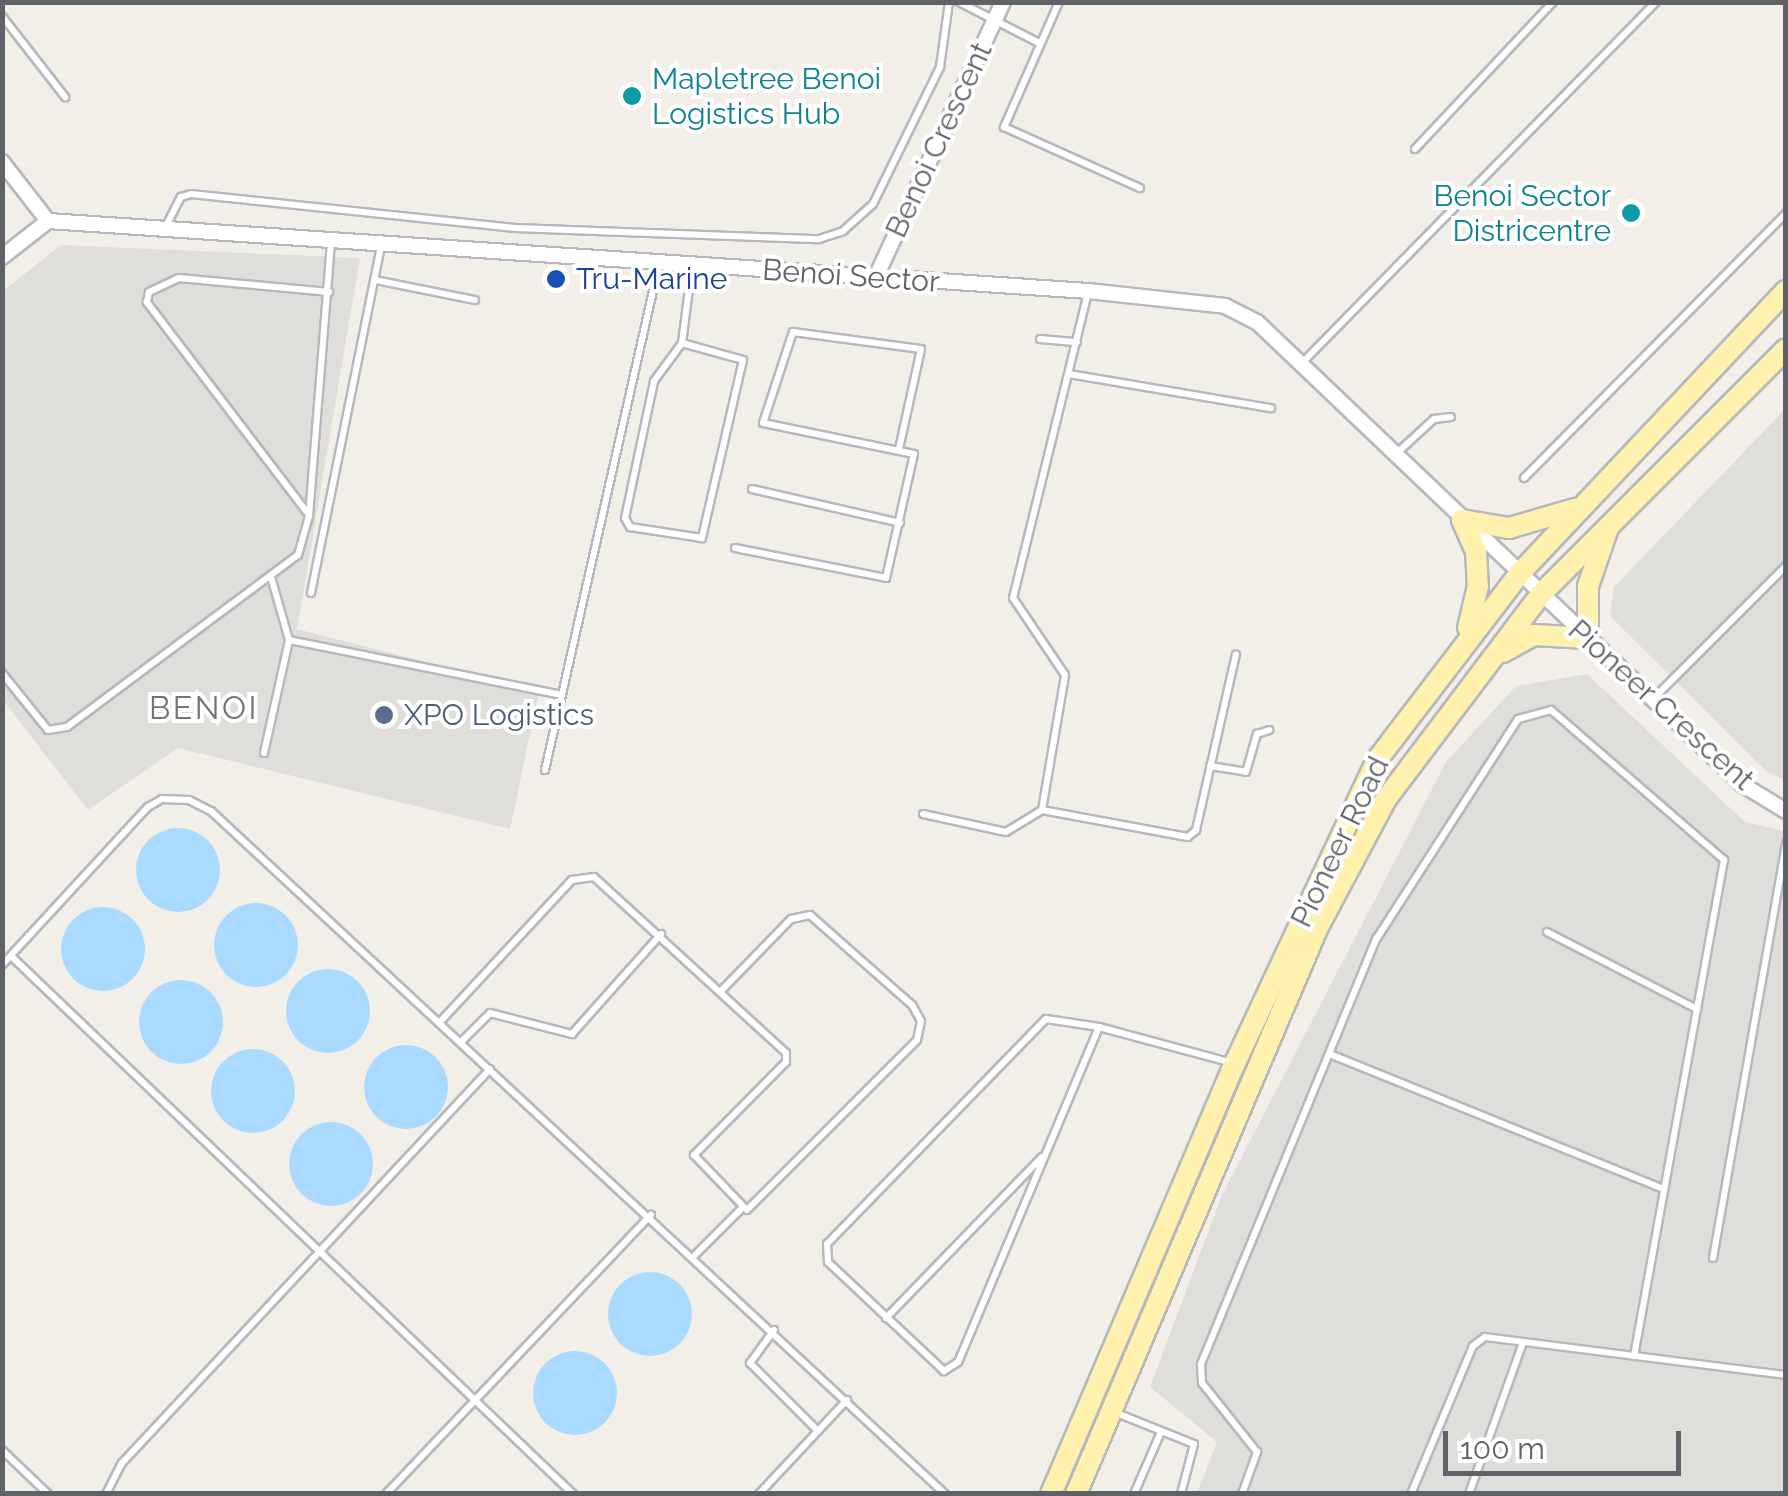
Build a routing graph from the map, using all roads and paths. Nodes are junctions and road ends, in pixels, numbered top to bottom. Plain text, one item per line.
1 (949, 2) edge
2 (959, 2) edge
3 (1003, 2) edge
4 (1058, 2) edge
5 (1553, 2) edge
6 (1656, 2) edge
7 (2, 16) edge
8 (994, 20) junction
9 (1039, 43) junction
10 (65, 97) dead end
11 (1415, 148) dead end
12 (2, 162) edge
13 (1140, 188) dead end
14 (1786, 213) edge
15 (48, 221) junction
16 (164, 230) junction
17 (331, 240) junction
18 (381, 244) junction
19 (2, 257) edge
20 (659, 264) junction
21 (692, 266) junction
22 (876, 278) junction
23 (375, 280) junction
24 (1088, 290) junction
25 (1786, 291) edge
26 (329, 292) junction
27 (475, 300) dead end
28 (1040, 339) dead end
29 (1077, 342) junction
30 (682, 343) junction
31 (1786, 349) edge
32 (1302, 363) junction
33 (1069, 374) junction
34 (1272, 408) dead end
35 (1451, 417) dead end
36 (899, 450) junction
37 (1395, 454) junction
38 (1524, 478) dead end
39 (752, 490) dead end
40 (1586, 504) junction
41 (310, 516) junction
42 (1462, 520) junction
43 (900, 523) junction
44 (1610, 525) junction
45 (736, 548) dead end
46 (1786, 566) edge
47 (1519, 574) junction
48 (271, 577) junction
49 (312, 593) dead end
50 (1541, 594) junction
51 (1588, 638) junction
52 (289, 640) junction
53 (1463, 642) junction
54 (1236, 654) dead end
55 (2, 673) edge
56 (1477, 676) junction
57 (562, 695) junction
58 (1652, 700) junction
59 (1269, 730) dead end
60 (264, 753) dead end
61 (1210, 766) junction
62 (545, 770) dead end
63 (1042, 810) junction
64 (1786, 811) edge
65 (923, 814) dead end
66 (1786, 842) edge
67 (1547, 932) dead end
68 (661, 934) junction
69 (11, 956) junction
70 (2, 965) edge
71 (723, 989) junction
72 (1698, 1008) junction
73 (439, 1024) junction
74 (1099, 1026) junction
75 (461, 1043) junction
76 (1332, 1055) junction
77 (1260, 1060) junction
78 (1235, 1063) junction
79 (490, 1069) junction
80 (1046, 1152) junction
81 (1665, 1190) junction
82 (742, 1208) junction
83 (651, 1214) junction
84 (320, 1254) junction
85 (695, 1255) junction
86 (1713, 1258) dead end
87 (886, 1318) junction
88 (774, 1330) junction
89 (1523, 1342) junction
90 (1634, 1356) junction
91 (1786, 1374) edge
92 (848, 1400) junction
93 (474, 1401) junction
94 (1100, 1406) junction
95 (818, 1432) junction
96 (1161, 1432) junction
97 (2, 1450) edge
98 (48, 1494) edge
99 (106, 1494) edge
100 (386, 1494) edge
101 (573, 1494) edge
102 (759, 1494) edge
103 (945, 1494) edge
104 (1051, 1494) edge
105 (1076, 1494) edge
106 (1134, 1494) edge
107 (1181, 1494) edge
108 (1242, 1494) edge
109 (1411, 1494) edge
110 (1469, 1494) edge

1 - 16 lane
2 - 8 lane
3 - 8 street, Benoi Crescent
4 - 9 lane
5 - 11 lane
6 - 32 lane
7 - 10 lane
8 - 9 lane
8 - 22 street, Benoi Crescent
9 - 13 lane
12 - 15 street
14 - 38 lane
15 - 16 street, Benoi Sector
15 - 19 street
16 - 17 street, Benoi Sector
17 - 18 street, Benoi Sector
17 - 26 lane
18 - 20 street, Benoi Sector
18 - 23 lane
20 - 21 street, Benoi Sector
20 - 57 lane
21 - 22 street, Benoi Sector
21 - 30 lane
22 - 24 street, Benoi Sector
23 - 27 lane
23 - 49 lane
24 - 29 lane
24 - 32 street, Benoi Sector
25 - 40 main road, Pioneer Road
26 - 41 lane
26 - 41 lane
28 - 29 lane
29 - 33 lane
30 - 30 lane
31 - 44 main road, Pioneer Road
32 - 37 street, Benoi Sector
33 - 34 lane
33 - 63 lane
35 - 37 lane
36 - 36 lane
36 - 43 lane
37 - 42 street, Benoi Sector
39 - 43 lane
40 - 42 main road
40 - 47 main road, Pioneer Road
41 - 48 lane
42 - 47 street, Benoi Sector
42 - 53 main road
43 - 45 lane
44 - 50 main road, Pioneer Road
44 - 51 main road
46 - 58 lane
47 - 50 street, Benoi Sector
47 - 53 main road, Pioneer Road
48 - 52 lane
48 - 55 lane
50 - 51 street, Pioneer Crescent
50 - 56 main road, Pioneer Road
51 - 56 main road
51 - 58 street, Pioneer Crescent
52 - 57 lane
52 - 60 lane
53 - 78 main road, Pioneer Road
54 - 61 lane
56 - 77 main road, Pioneer Road
57 - 62 lane
58 - 64 street, Pioneer Crescent
59 - 61 lane
61 - 63 lane
63 - 65 lane
66 - 86 lane
67 - 72 lane
68 - 71 lane
68 - 73 lane
68 - 75 lane
69 - 70 lane
69 - 73 lane
69 - 84 lane
71 - 82 lane
71 - 82 lane
72 - 76 lane
72 - 81 lane
73 - 75 lane
74 - 78 lane
74 - 80 lane
74 - 87 lane
75 - 79 lane
76 - 81 lane
76 - 108 lane
77 - 78 lane
77 - 94 main road, Pioneer Road
78 - 94 main road, Pioneer Road
79 - 83 lane
79 - 84 lane
80 - 87 lane
80 - 87 lane
81 - 90 lane
82 - 85 lane
83 - 85 lane
83 - 93 lane
84 - 93 lane
84 - 99 lane
85 - 88 lane
88 - 92 lane
88 - 95 lane
89 - 90 lane
89 - 109 lane
89 - 110 lane
90 - 91 lane
92 - 95 lane
92 - 103 lane
93 - 100 lane
93 - 101 lane
94 - 96 lane
94 - 104 main road, Pioneer Road
94 - 105 main road, Pioneer Road
95 - 102 lane
96 - 106 lane
96 - 107 lane
97 - 98 lane

